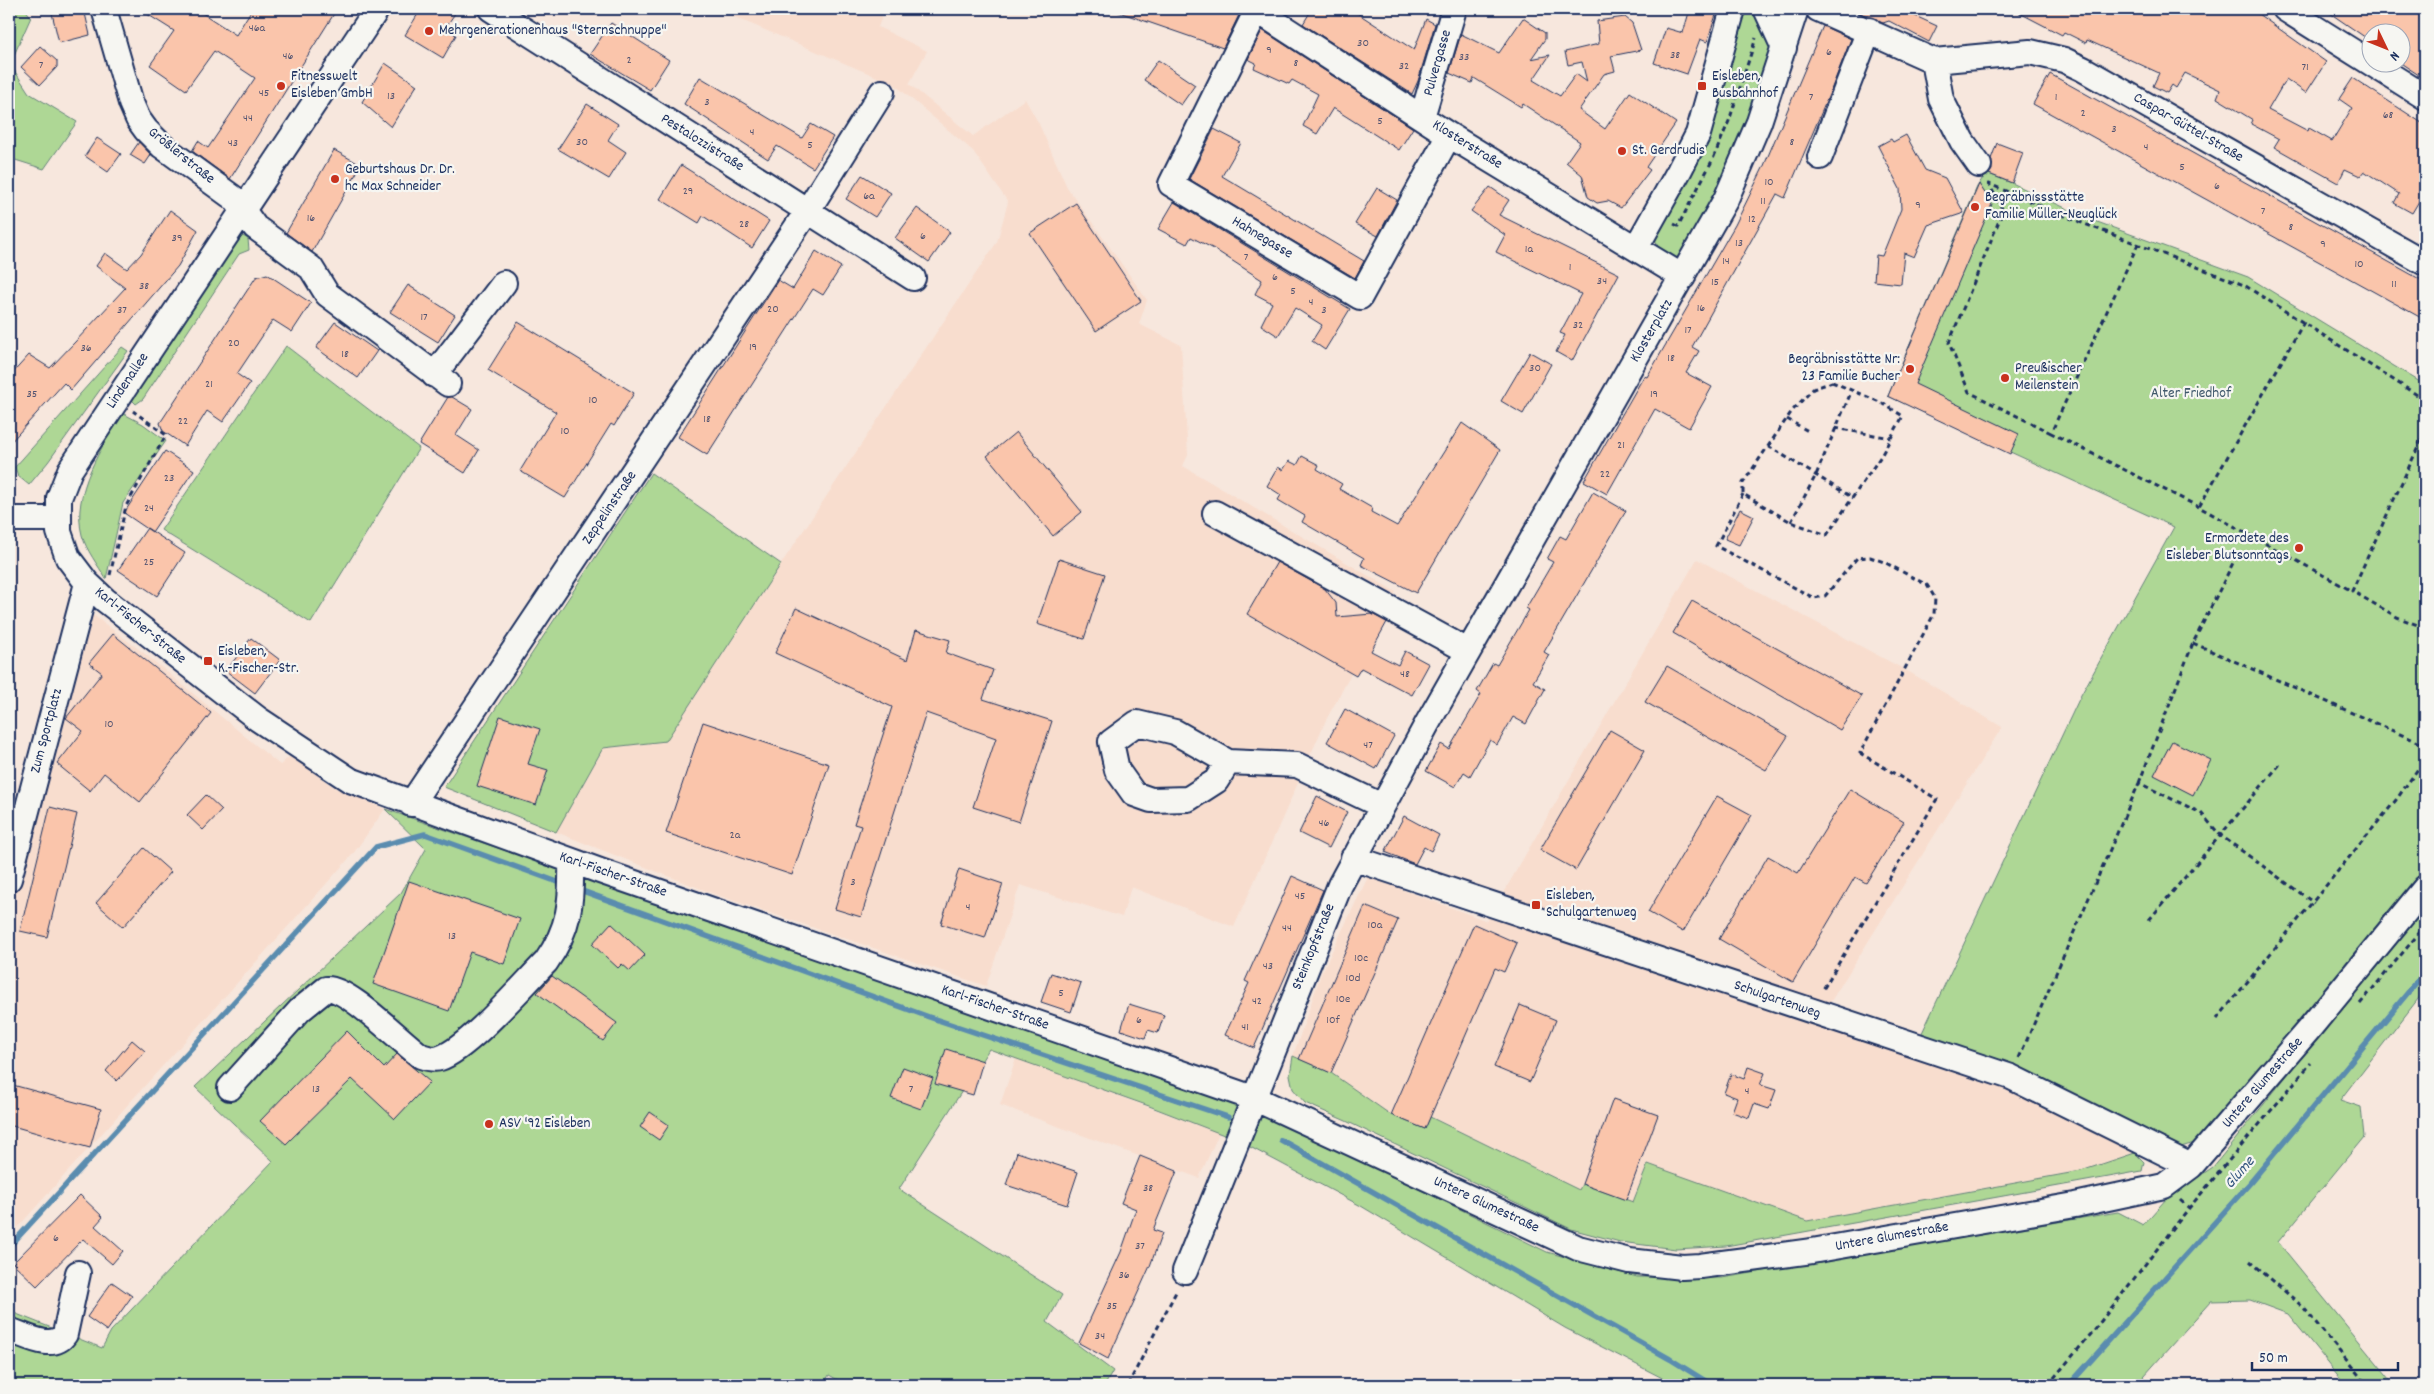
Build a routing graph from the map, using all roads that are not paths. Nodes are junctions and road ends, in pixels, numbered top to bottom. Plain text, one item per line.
1 (104, 9) edge
2 (377, 9) edge
3 (491, 9) edge
4 (1256, 9) edge
5 (1454, 9) edge
6 (1766, 9) edge
7 (1818, 9) edge
8 (2285, 9) edge
9 (1792, 13) edge
10 (1729, 26) edge
11 (1869, 30) junction
12 (1782, 54) junction
13 (1934, 61) junction
14 (882, 92) dead end
15 (2425, 97) edge
16 (1422, 117) junction
17 (1449, 135) junction
18 (1820, 157) dead end
19 (1979, 165) dead end
20 (242, 210) junction
21 (808, 210) junction
22 (1636, 248) junction
23 (2425, 263) edge
24 (1683, 277) junction
25 (913, 278) dead end
26 (504, 283) dead end
27 (1215, 513) dead end
28 (9, 518) edge
29 (57, 519) junction
30 (87, 583) junction
31 (1472, 645) junction
32 (1228, 762) junction
33 (411, 804) junction
34 (1382, 806) junction
35 (1353, 858) junction
36 (571, 869) junction
37 (9, 879) edge
38 (2425, 888) edge
39 (230, 1088) dead end
40 (1253, 1105) junction
41 (2192, 1166) junction
42 (1185, 1271) road end
43 (78, 1273) dead end
44 (9, 1330) edge

1 - 20 street, Größlerstraße
2 - 20 street, Lindenallee
3 - 21 street, Pestalozzistraße
4 - 16 street, Klosterstraße
4 - 17 street, Hahnegasse
5 - 16 street, Pulvergasse
6 - 12 street
7 - 11 street
8 - 15 street
9 - 12 street, Klosterplatz
10 - 22 street
11 - 13 street
11 - 18 street
12 - 24 street, Klosterplatz
13 - 19 street
13 - 23 street, Caspar-Güttel-Straße
14 - 21 street, Zeppelinstraße
16 - 17 street, Klosterstraße
17 - 22 street, Klosterstraße
20 - 26 street
20 - 29 street, Lindenallee
21 - 25 street, Pestalozzistraße
21 - 33 street, Zeppelinstraße
22 - 24 street, Klosterstraße
24 - 31 street, Klosterplatz
27 - 31 street
28 - 29 street
29 - 30 street, Karl-Fischer-Straße
30 - 33 street, Karl-Fischer-Straße
30 - 37 street, Zum Sportplatz
31 - 34 street, Steinkopfstraße
32 - 32 street
32 - 34 street
33 - 36 street, Karl-Fischer-Straße
34 - 35 street, Steinkopfstraße
35 - 40 street, Steinkopfstraße
35 - 41 street, Schulgartenweg
36 - 39 street
36 - 40 street, Karl-Fischer-Straße
38 - 41 street, Untere Glumestraße
40 - 41 street, Untere Glumestraße
40 - 42 street, Steinkopfstraße
43 - 44 street

